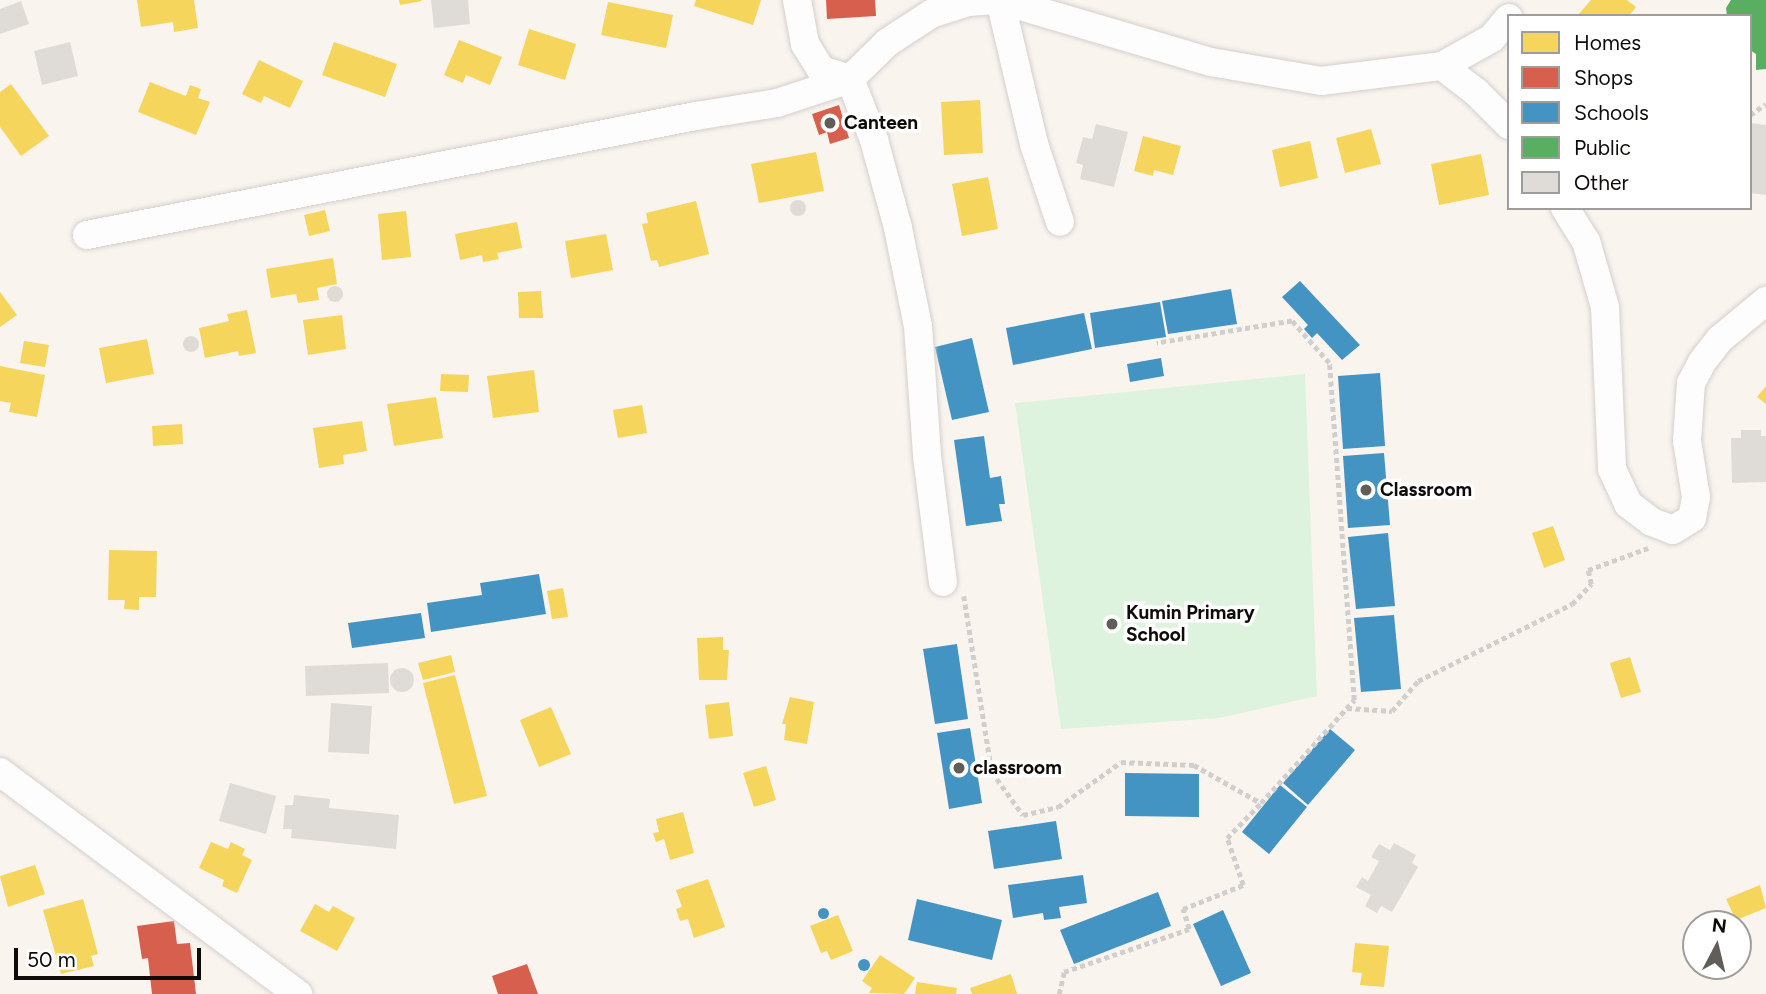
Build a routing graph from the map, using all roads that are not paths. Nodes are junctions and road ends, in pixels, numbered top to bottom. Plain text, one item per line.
1 (797, 0) edge
2 (1000, 0) edge
3 (1507, 23) edge
4 (1442, 66) junction
5 (850, 79) junction
6 (1507, 123) edge
7 (1566, 210) edge
8 (1060, 222) dead end
9 (87, 235) dead end
10 (1766, 301) edge
11 (941, 569) road end
12 (0, 772) edge
13 (298, 994) edge

1 - 5 street
2 - 4 street
2 - 5 street
2 - 8 street
3 - 4 street
4 - 6 street
5 - 9 street
5 - 11 street
7 - 10 street
12 - 13 street

